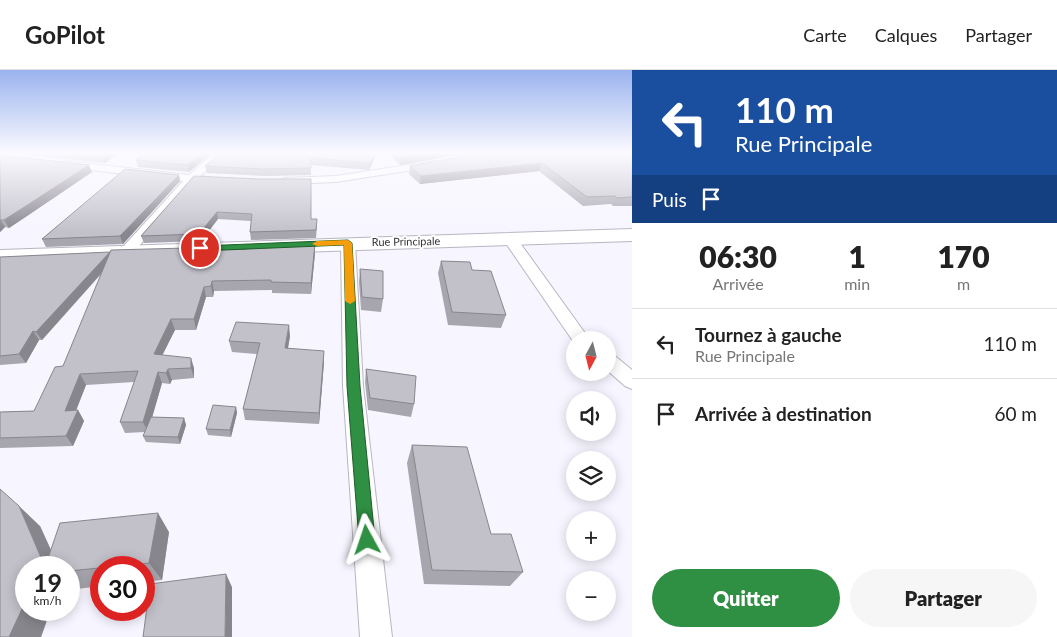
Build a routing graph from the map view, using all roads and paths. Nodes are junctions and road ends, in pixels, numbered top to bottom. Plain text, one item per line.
1 (192, 179) edge
2 (201, 179) edge
3 (323, 179) edge
4 (232, 181) edge
5 (278, 181) edge
6 (632, 236) edge
7 (510, 240) junction
8 (348, 243) junction
9 (126, 252) junction
10 (0, 256) edge
11 (575, 331) edge
12 (616, 368) edge
13 (632, 381) edge
14 (376, 637) edge

1 - 9 street
2 - 4 street
3 - 5 street
6 - 7 main road, Rue Principale
7 - 8 main road, Rue Principale
7 - 11 street
8 - 9 main road, Rue Principale
8 - 14 street
9 - 10 main road, Rue Principale
12 - 13 street

